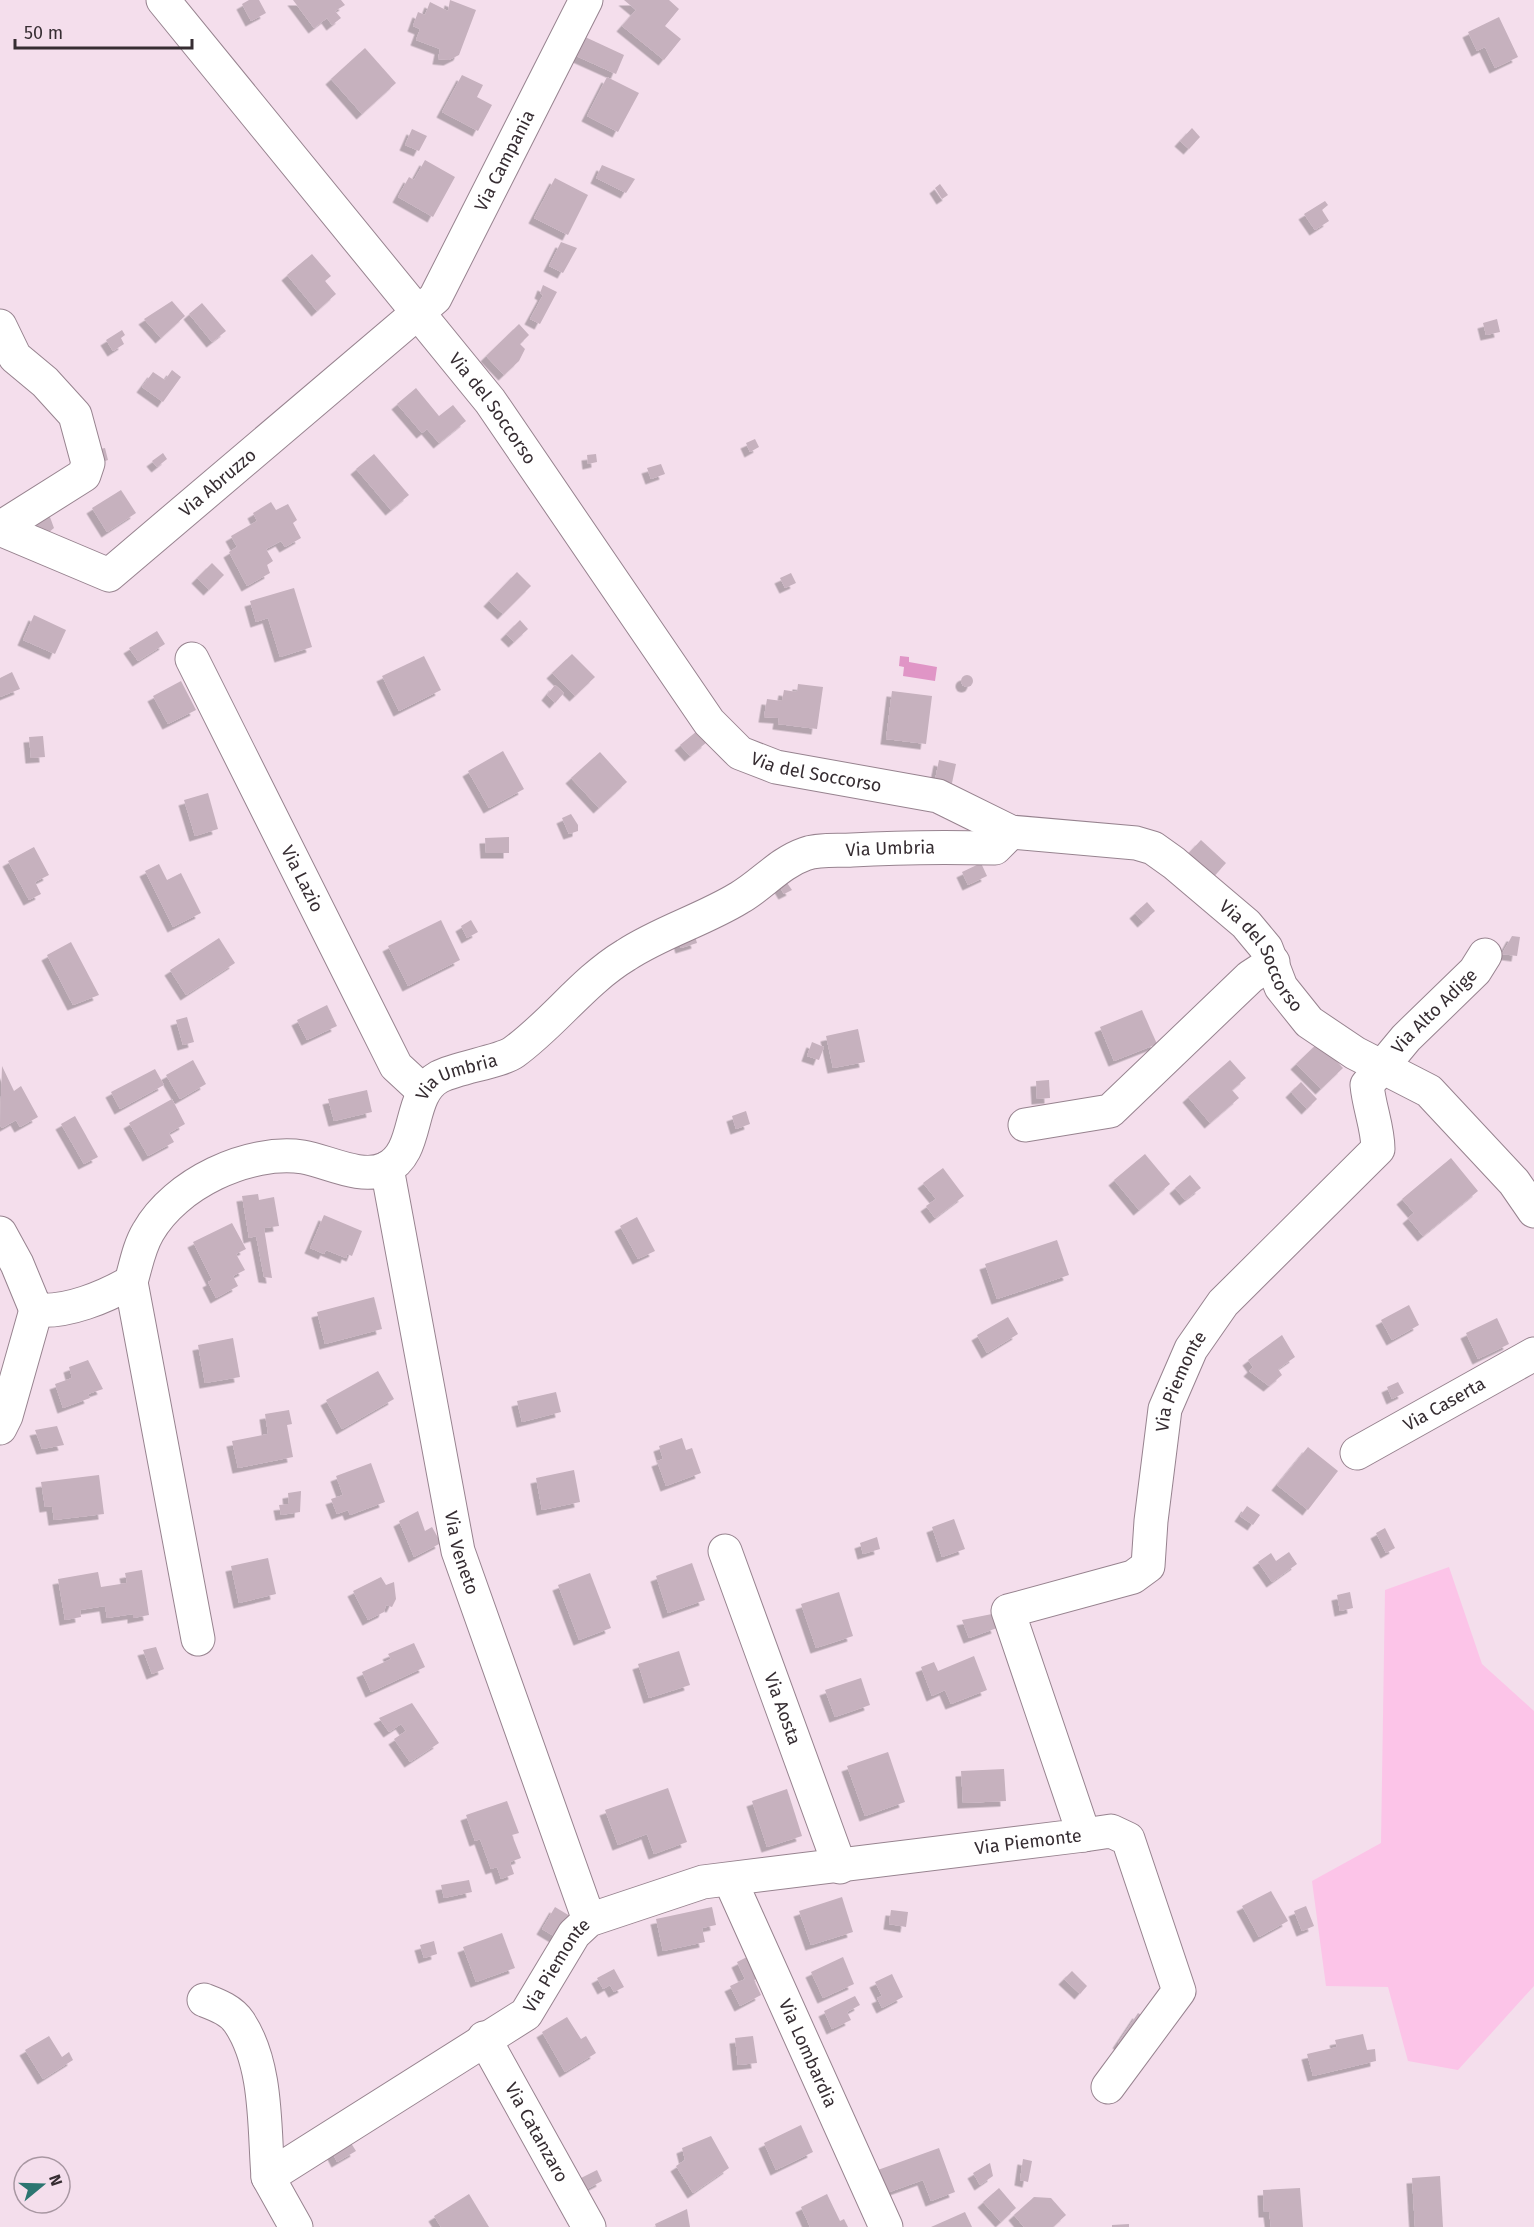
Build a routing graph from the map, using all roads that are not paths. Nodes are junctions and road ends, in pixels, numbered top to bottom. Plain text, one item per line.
1 (163, 0) edge
2 (586, 0) edge
3 (416, 314) junction
4 (0, 326) edge
5 (0, 528) edge
6 (192, 659) dead end
7 (1011, 832) junction
8 (1485, 955) dead end
9 (1273, 962) junction
10 (1385, 1066) junction
11 (423, 1091) junction
12 (1025, 1125) dead end
13 (387, 1168) junction
14 (1534, 1211) edge
15 (0, 1233) edge
16 (131, 1282) junction
17 (36, 1310) junction
18 (1534, 1354) edge
19 (0, 1428) edge
20 (1357, 1453) dead end
21 (725, 1551) dead end
22 (198, 1639) dead end
23 (1084, 1835) junction
24 (840, 1867) junction
25 (730, 1880) junction
26 (589, 1920) junction
27 (204, 2000) dead end
28 (484, 2038) junction
29 (1108, 2087) dead end
30 (268, 2177) junction
31 (296, 2227) edge
32 (589, 2227) edge
33 (886, 2227) edge

1 - 3 street, Via del Soccorso
2 - 3 street, Via Campania
3 - 5 street, Via Abruzzo
3 - 7 street, Via del Soccorso
4 - 5 street
6 - 11 street, Via Lazio
7 - 9 street, Via del Soccorso
7 - 11 street, Via Umbria
8 - 10 street, Via Alto Adige
9 - 10 street, Via del Soccorso
9 - 12 street
10 - 14 street, Via del Soccorso
10 - 23 street, Via Piemonte
11 - 13 street, Via Umbria
13 - 16 street
13 - 26 street, Via Veneto
15 - 17 street
16 - 17 street
16 - 22 street
17 - 19 street
18 - 20 street, Via Caserta
21 - 24 street, Via Aosta
23 - 24 street, Via Piemonte
23 - 29 street
24 - 25 street, Via Piemonte
25 - 26 street, Via Piemonte
25 - 33 street, Via Lombardia
26 - 28 street, Via Piemonte
27 - 30 street
28 - 30 street, Via Piemonte
28 - 32 street, Via Catanzaro
30 - 31 street

